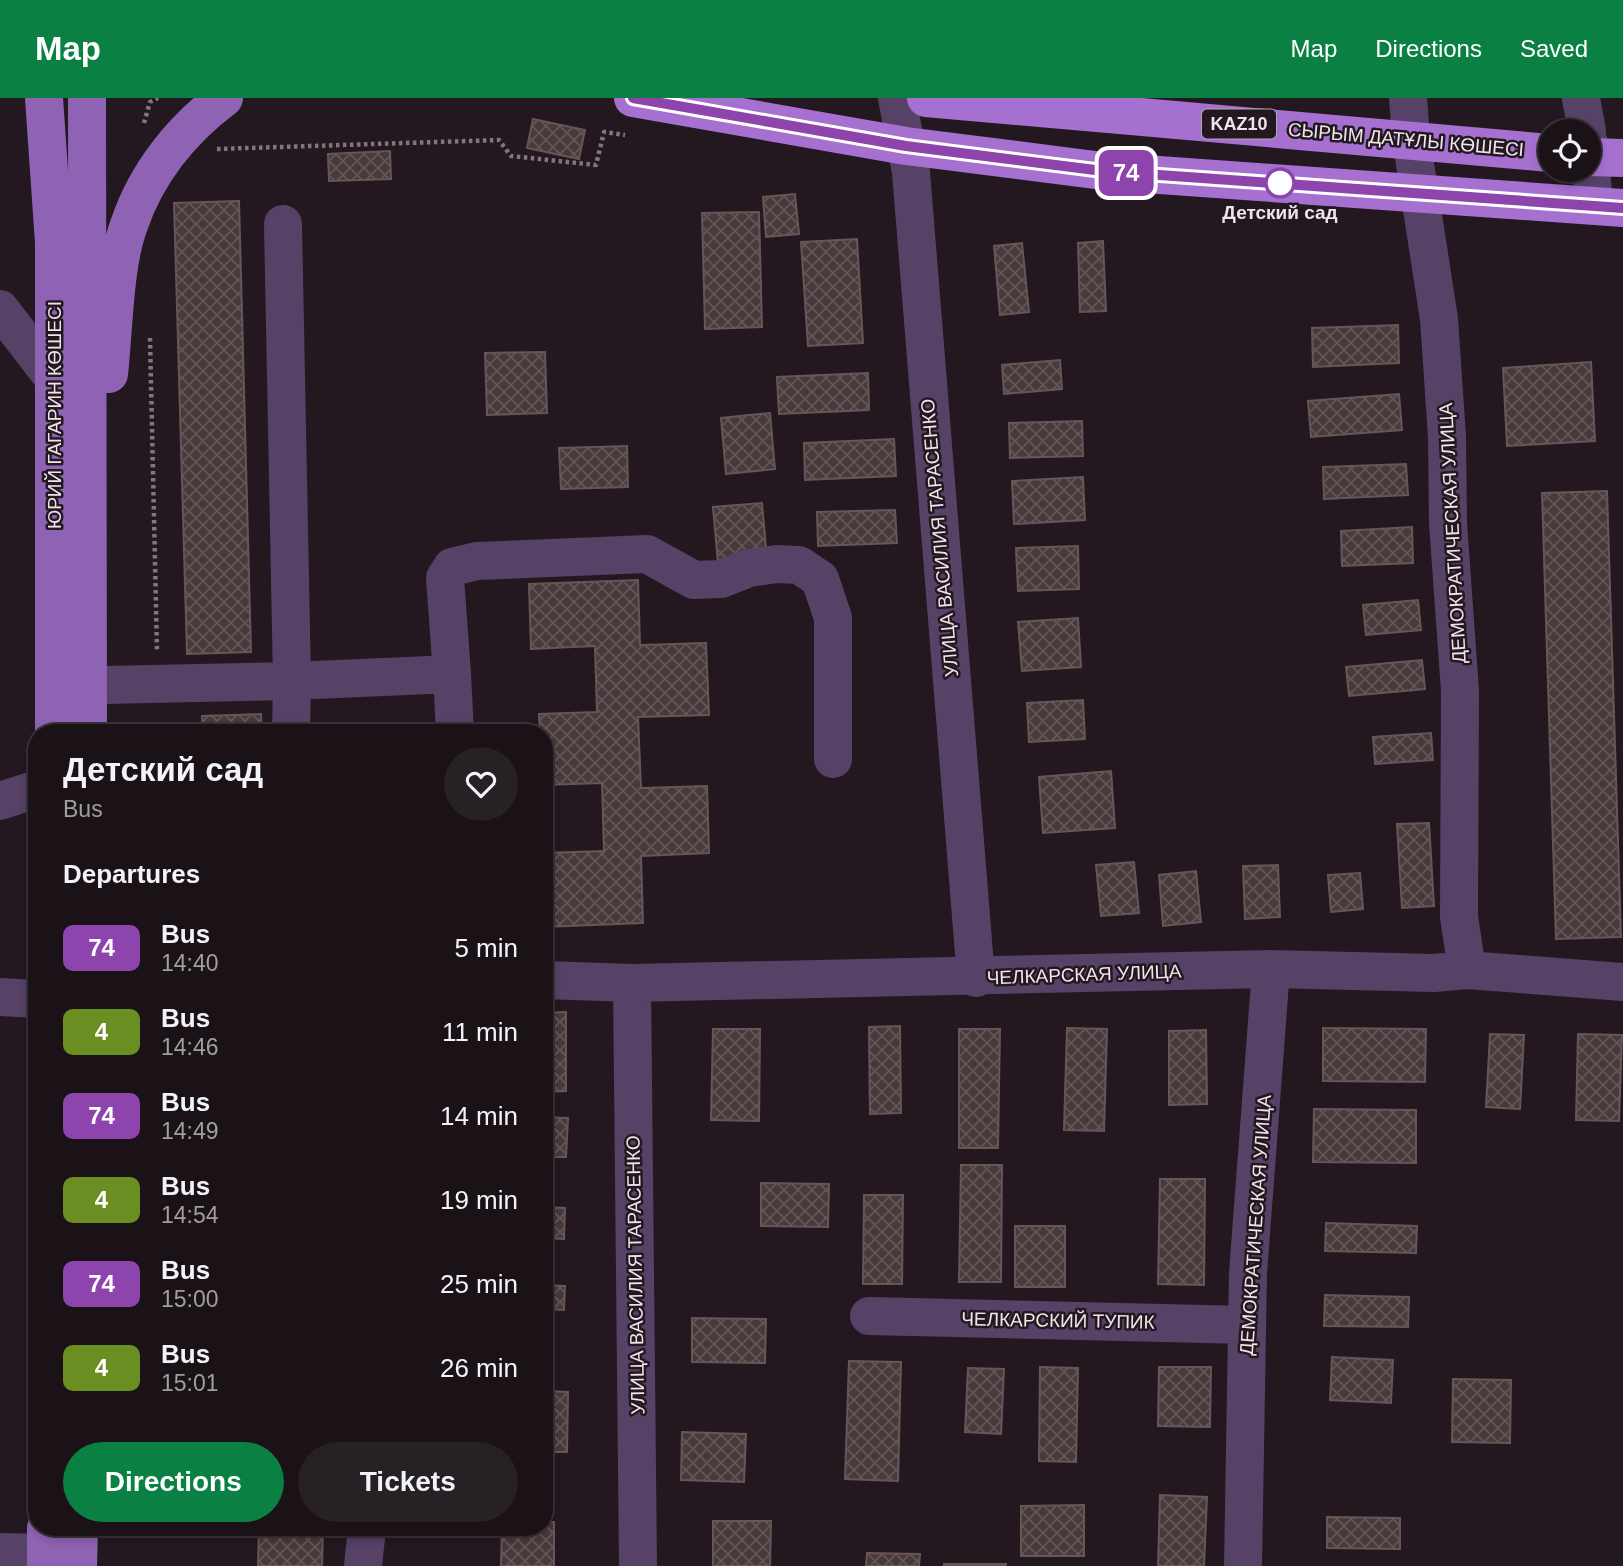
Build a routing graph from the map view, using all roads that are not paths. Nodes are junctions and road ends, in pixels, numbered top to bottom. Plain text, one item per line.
1 (44, 98) edge
2 (87, 98) edge
3 (224, 98) edge
4 (633, 98) edge
5 (897, 98) edge
6 (926, 98) edge
7 (1408, 98) edge
8 (1581, 98) edge
9 (1587, 119) edge
10 (1411, 138) junction
11 (906, 146) junction
12 (1538, 152) edge
13 (1601, 173) edge
14 (1421, 195) junction
15 (1608, 207) edge
16 (283, 224) dead end
17 (0, 309) edge
18 (54, 379) junction
19 (88, 497) junction
20 (452, 674) junction
21 (292, 681) junction
22 (72, 686) junction
23 (57, 724) edge
24 (85, 724) edge
25 (291, 724) edge
26 (455, 724) edge
27 (833, 759) dead end
28 (28, 792) edge
29 (0, 801) edge
30 (1272, 969) junction
31 (1467, 970) junction
32 (975, 978) junction
33 (553, 980) edge
34 (1623, 982) edge
35 (632, 984) junction
36 (0, 997) edge
37 (28, 999) edge
38 (869, 1316) dead end
39 (1247, 1325) junction
40 (71, 1536) edge
41 (366, 1536) edge
42 (0, 1552) edge
43 (54, 1553) edge
44 (363, 1566) edge
45 (638, 1566) edge
46 (1243, 1566) edge

1 - 18 main road, ЮРИЙ ГАГАРИН КӨШЕСІ
2 - 19 main road, ЮРИЙ ГАГАРИН КӨШЕСІ
3 - 19 main road
4 - 11 highway
5 - 11 street, УЛИЦА ВАСИЛИЯ ТАРАСЕНКО
6 - 10 highway, СЫРЫМ ДАТҰЛЫ КӨШЕСІ / KAZ10
7 - 10 street, ДЕМОКРАТИЧЕСКАЯ УЛИЦА
8 - 9 street
10 - 12 highway, СЫРЫМ ДАТҰЛЫ КӨШЕСІ / KAZ10
10 - 14 street, ДЕМОКРАТИЧЕСКАЯ УЛИЦА
11 - 14 highway
11 - 32 street, УЛИЦА ВАСИЛИЯ ТАРАСЕНКО
13 - 15 street
14 - 15 highway
14 - 31 street, ДЕМОКРАТИЧЕСКАЯ УЛИЦА
16 - 21 street
17 - 18 street
18 - 22 main road, ЮРИЙ ГАГАРИН КӨШЕСІ
19 - 22 main road, ЮРИЙ ГАГАРИН КӨШЕСІ
20 - 21 street
20 - 26 street
20 - 27 street
21 - 22 street
21 - 25 street
22 - 23 main road, ЮРИЙ ГАГАРИН КӨШЕСІ
22 - 24 main road, ЮРИЙ ГАГАРИН КӨШЕСІ
28 - 29 street
30 - 31 street, ЧЕЛКАРСКАЯ УЛИЦА
30 - 32 street, ЧЕЛКАРСКАЯ УЛИЦА
30 - 39 street, ДЕМОКРАТИЧЕСКАЯ УЛИЦА
31 - 34 street, ЧЕЛКАРСКАЯ УЛИЦА
32 - 35 street, ЧЕЛКАРСКАЯ УЛИЦА
33 - 35 street, ЧЕЛКАРСКАЯ УЛИЦА
35 - 45 street, УЛИЦА ВАСИЛИЯ ТАРАСЕНКО
36 - 37 street
38 - 39 street, ЧЕЛКАРСКИЙ ТУПИК
39 - 46 street, ДЕМОКРАТИЧЕСКАЯ УЛИЦА
40 - 43 main road
41 - 44 street
42 - 43 street

